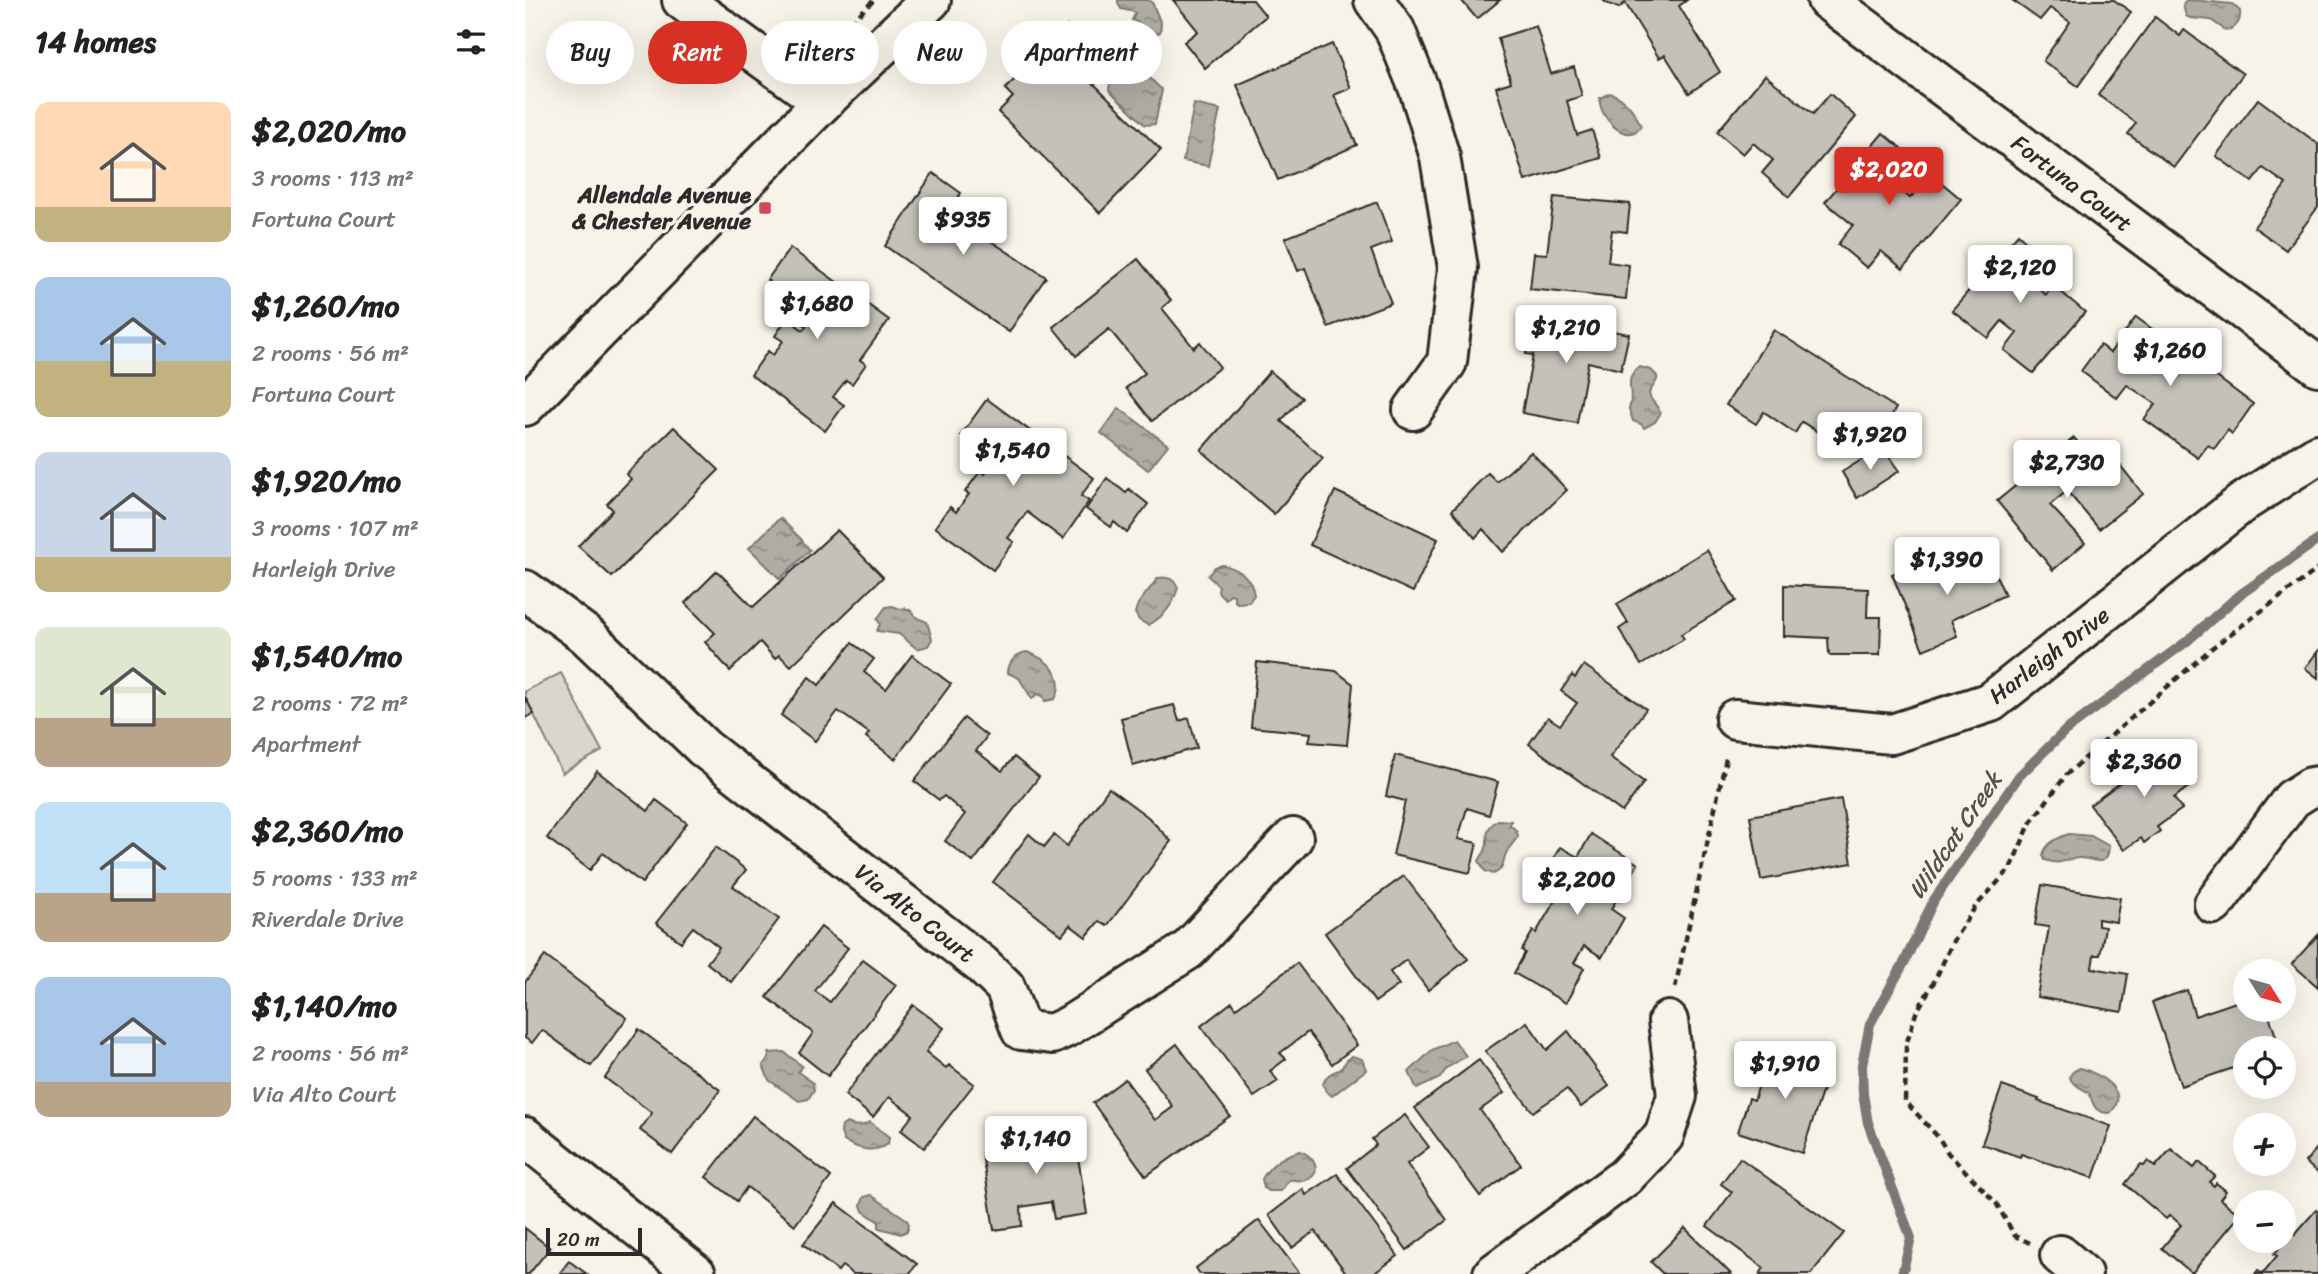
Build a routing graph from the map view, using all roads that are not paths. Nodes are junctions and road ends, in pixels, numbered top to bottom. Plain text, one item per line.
1 (682, 0) edge
2 (931, 0) edge
3 (1374, 0) edge
4 (1827, 0) edge
5 (823, 102) junction
6 (2318, 366) edge
7 (525, 406) edge
8 (1413, 410) dead end
9 (2318, 454) edge
10 (525, 590) edge
11 (1735, 719) road end
12 (2318, 786) edge
13 (1293, 838) dead end
14 (2214, 904) dead end
15 (1668, 1021) road end
16 (525, 1137) edge
17 (697, 1274) edge
18 (1493, 1274) edge

1 - 5 street
2 - 5 street
3 - 8 street
4 - 6 street, Fortuna Court
5 - 7 street
9 - 11 street, Harleigh Drive
10 - 13 street, Via Alto Court
12 - 14 street
15 - 18 street
16 - 17 street

